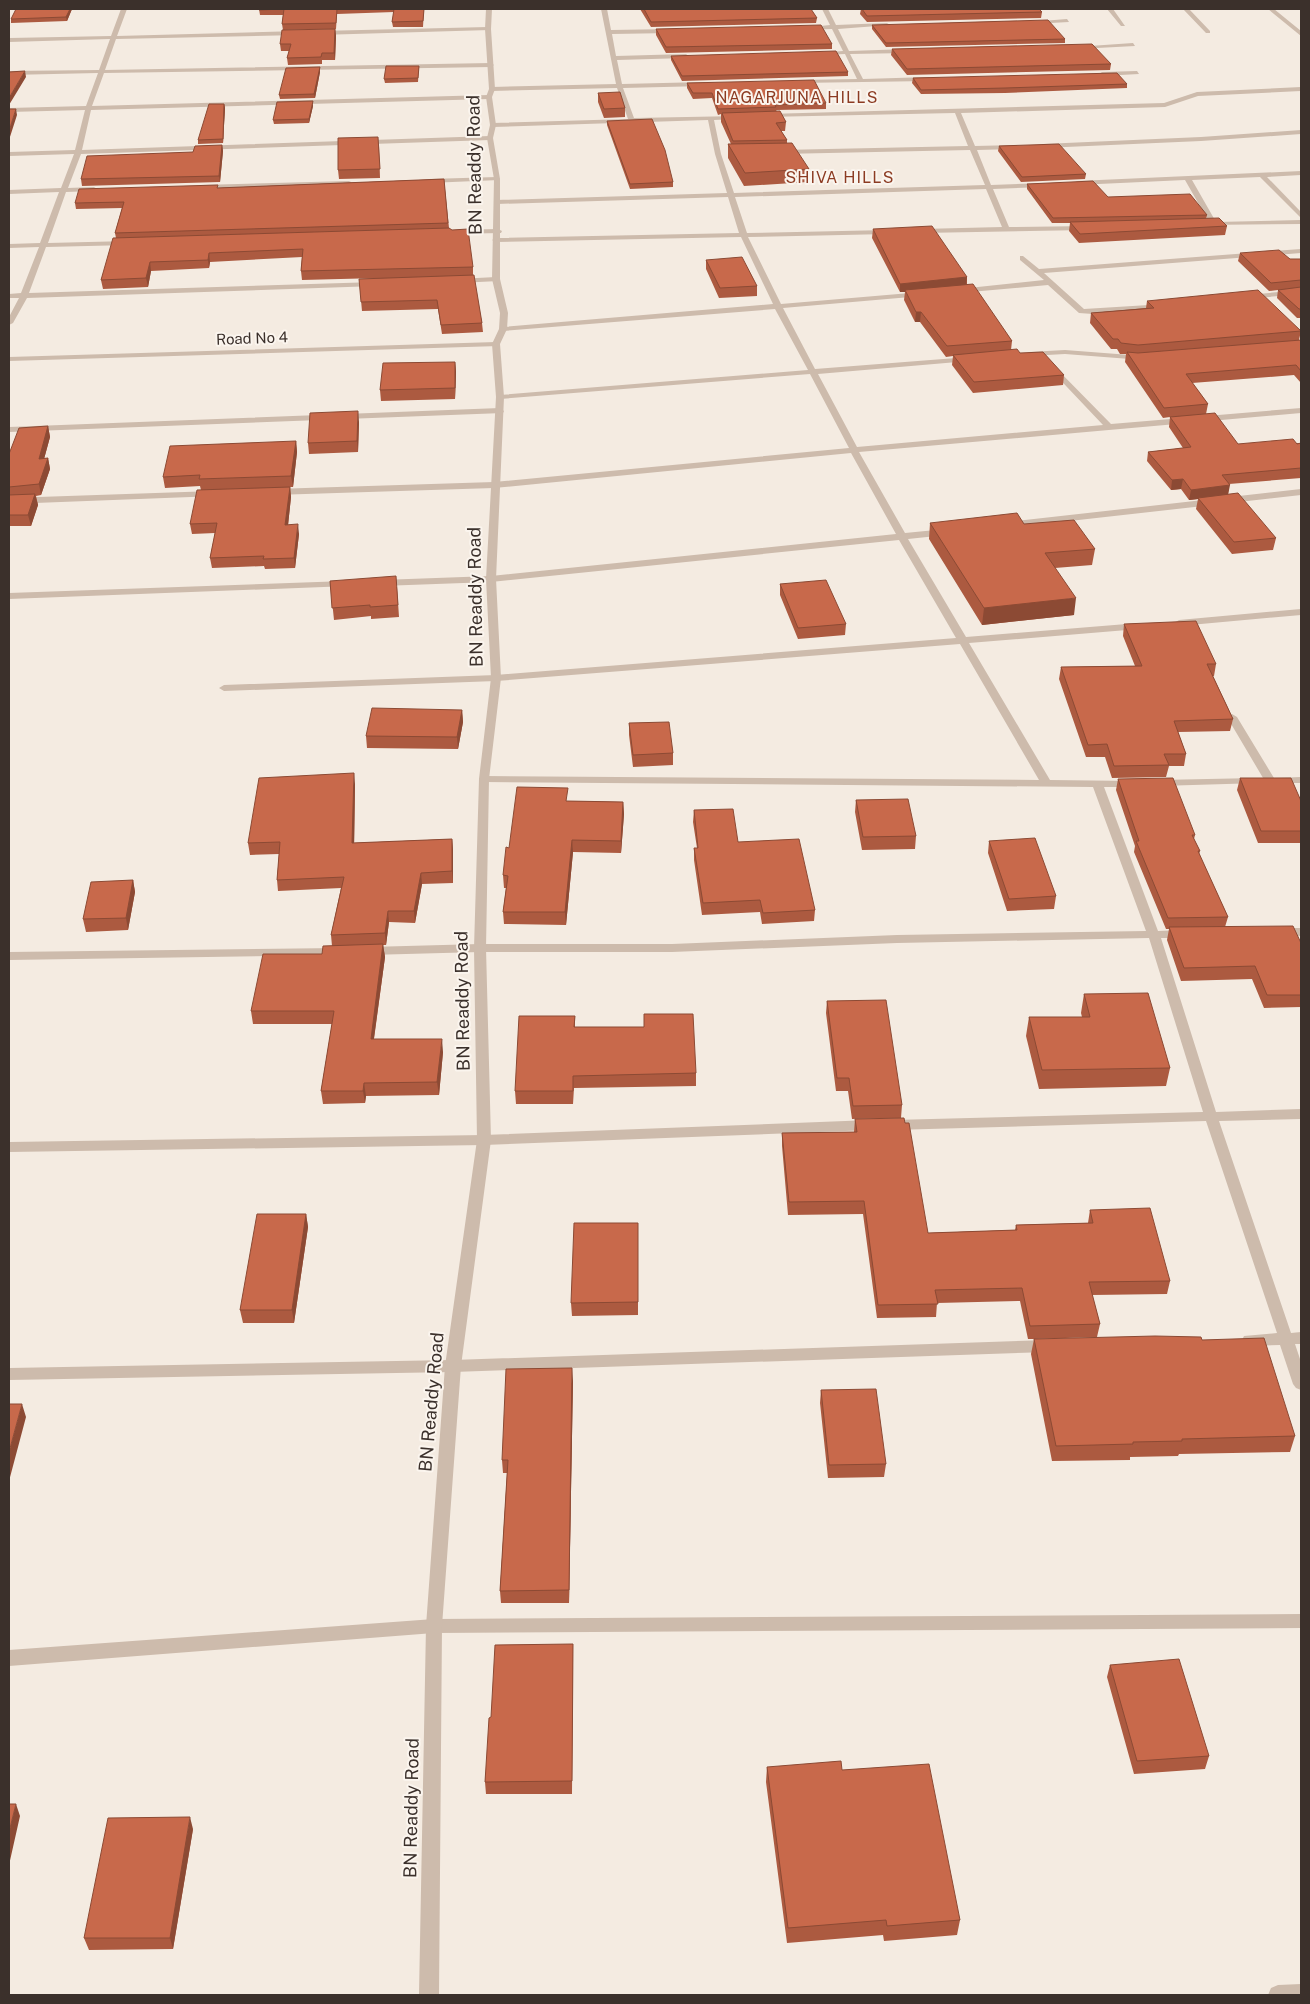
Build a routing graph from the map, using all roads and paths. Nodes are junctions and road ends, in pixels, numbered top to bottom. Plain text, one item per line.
1 (124, 9) edge
2 (489, 9) edge
3 (604, 9) edge
4 (825, 9) edge
5 (1110, 9) edge
6 (1186, 9) edge
7 (1271, 9) edge
8 (1067, 21) dead end
9 (1028, 22) edge
10 (892, 25) edge
11 (1123, 25) dead end
12 (834, 27) junction
13 (795, 28) edge
14 (488, 29) junction
15 (678, 31) edge
16 (610, 32) junction
17 (1208, 32) dead end
18 (1301, 34) edge
19 (112, 38) junction
20 (9, 40) edge
21 (1133, 45) dead end
22 (1074, 47) edge
23 (915, 51) edge
24 (846, 52) junction
25 (817, 53) edge
26 (691, 56) edge
27 (614, 58) junction
28 (491, 65) junction
29 (101, 71) junction
30 (9, 73) edge
31 (1137, 73) dead end
32 (1097, 74) edge
33 (940, 78) edge
34 (861, 81) junction
35 (793, 82) edge
36 (716, 84) edge
37 (619, 86) junction
38 (1301, 89) edge
39 (491, 93) junction
40 (88, 109) junction
41 (9, 110) edge
42 (957, 112) junction
43 (758, 116) edge
44 (748, 117) edge
45 (711, 118) junction
46 (632, 121) junction
47 (492, 125) junction
48 (1301, 132) edge
49 (490, 138) junction
50 (1023, 146) edge
51 (1032, 146) edge
52 (974, 148) junction
53 (78, 152) junction
54 (777, 152) edge
55 (9, 154) edge
56 (718, 154) junction
57 (728, 154) edge
58 (1301, 173) edge
59 (1262, 175) junction
60 (1187, 177) junction
61 (497, 179) junction
62 (418, 181) edge
63 (359, 182) edge
64 (1068, 183) edge
65 (1049, 184) edge
66 (191, 187) edge
67 (989, 188) junction
68 (102, 189) edge
69 (62, 190) junction
70 (9, 192) edge
71 (730, 193) junction
72 (497, 202) junction
73 (1301, 216) edge
74 (1301, 222) edge
75 (1194, 224) edge
76 (1214, 224) junction
77 (1096, 228) edge
78 (1007, 230) junction
79 (894, 231) edge
80 (913, 231) edge
81 (438, 233) edge
82 (497, 236) junction
83 (744, 236) junction
84 (139, 243) edge
85 (9, 246) edge
86 (42, 246) junction
87 (1301, 251) edge
88 (1023, 258) dead end
89 (1039, 271) junction
90 (496, 280) junction
91 (446, 281) edge
92 (1051, 282) junction
93 (386, 284) edge
94 (946, 292) edge
95 (1301, 292) edge
96 (927, 294) edge
97 (9, 296) edge
98 (24, 296) junction
99 (1233, 298) edge
100 (1175, 304) edge
101 (778, 308) junction
102 (9, 323) edge
103 (502, 329) junction
104 (496, 344) junction
105 (1040, 353) junction
106 (1021, 355) edge
107 (981, 358) edge
108 (1152, 358) edge
109 (9, 359) edge
110 (814, 372) junction
111 (500, 397) junction
112 (1301, 410) edge
113 (500, 411) junction
114 (1109, 427) junction
115 (9, 430) edge
116 (854, 450) junction
117 (494, 485) junction
118 (266, 492) edge
119 (1301, 492) edge
120 (227, 494) edge
121 (9, 501) edge
122 (999, 526) edge
123 (960, 531) edge
124 (902, 537) junction
125 (491, 579) junction
126 (373, 583) edge
127 (353, 584) edge
128 (9, 596) edge
129 (1301, 612) edge
130 (1166, 624) edge
131 (1146, 626) edge
132 (962, 642) junction
133 (496, 678) junction
134 (224, 688) dead end
135 (1232, 717) edge
136 (484, 779) junction
137 (1301, 780) edge
138 (1270, 781) junction
139 (1047, 784) junction
140 (1098, 785) junction
141 (1272, 932) edge
142 (1301, 932) edge
143 (1193, 934) edge
144 (1154, 935) junction
145 (480, 948) junction
146 (9, 956) edge
147 (1301, 1114) edge
148 (1211, 1116) junction
149 (484, 1140) junction
150 (9, 1148) edge
151 (1284, 1338) junction
152 (1301, 1338) edge
153 (1235, 1340) edge
154 (1066, 1346) edge
155 (453, 1366) junction
156 (9, 1374) edge
157 (1301, 1384) edge
158 (1301, 1621) edge
159 (434, 1626) junction
160 (9, 1658) edge
161 (1301, 1994) edge
162 (429, 1995) edge
163 (1278, 1995) edge

1 - 19 street
2 - 14 street, BN Readdy Road
3 - 16 street
4 - 12 street
5 - 11 street
6 - 17 street
7 - 18 street
8 - 9 street
10 - 12 street
12 - 13 street
12 - 24 street
14 - 19 street
14 - 28 street, BN Readdy Road
15 - 16 street
16 - 27 street
19 - 20 street
19 - 29 street
21 - 22 street
23 - 24 street
24 - 25 street
24 - 34 street
26 - 27 street
27 - 37 street
28 - 29 street
28 - 39 street, BN Readdy Road
29 - 30 street
29 - 40 street
31 - 32 street
33 - 34 street
34 - 35 street
36 - 37 street
37 - 39 street
37 - 46 street
38 - 42 street
39 - 40 street
39 - 47 street, BN Readdy Road
40 - 41 street
40 - 53 street
42 - 43 street
42 - 52 street
44 - 45 street
45 - 46 street
45 - 56 street
46 - 47 street
47 - 49 street, BN Readdy Road
48 - 51 street
49 - 53 street
49 - 61 street, BN Readdy Road
50 - 52 street
52 - 54 street
52 - 67 street
53 - 55 street
53 - 69 street
56 - 57 street
56 - 71 street
58 - 59 street
59 - 60 street
59 - 73 street
60 - 64 street
60 - 76 street
61 - 62 street
61 - 72 street, BN Readdy Road
63 - 66 street
65 - 67 street
67 - 71 street
67 - 78 street
68 - 69 street
69 - 70 street
69 - 86 street
71 - 72 street
71 - 83 street
72 - 82 street, BN Readdy Road
74 - 76 street
75 - 76 street
77 - 78 street
78 - 80 street
79 - 83 street
81 - 82 street
82 - 83 street
82 - 90 street, BN Readdy Road
83 - 101 street
84 - 86 street
85 - 86 street
86 - 98 street
87 - 89 street
88 - 89 street
89 - 92 street
90 - 91 street
90 - 103 street, BN Readdy Road
92 - 94 street
92 - 100 street
93 - 98 street
95 - 99 street
96 - 101 street
97 - 98 street
98 - 102 street
101 - 103 street
101 - 110 street
103 - 104 street, BN Readdy Road
104 - 109 street, Road No 4
104 - 111 street, BN Readdy Road
105 - 106 street
105 - 108 street
105 - 114 street
107 - 110 street
110 - 111 street
110 - 116 street
111 - 113 street, BN Readdy Road
112 - 114 street
113 - 115 street
113 - 117 street, BN Readdy Road
114 - 116 street
116 - 117 street
116 - 124 street
117 - 118 street
117 - 125 street, BN Readdy Road
119 - 122 street
120 - 121 street
123 - 124 street
124 - 125 street
124 - 132 street
125 - 126 street
125 - 133 street, BN Readdy Road
127 - 128 street
129 - 130 street
131 - 132 street
132 - 133 street
132 - 139 street
133 - 134 street
133 - 136 street, BN Readdy Road
135 - 138 street
136 - 139 street
136 - 145 street, BN Readdy Road
137 - 138 street
138 - 140 street
139 - 140 street
140 - 144 street
141 - 142 street
143 - 144 street
144 - 145 street
144 - 148 street
145 - 146 street
145 - 149 street, BN Readdy Road
147 - 148 street
148 - 149 street
148 - 151 street
149 - 150 street
149 - 155 street, BN Readdy Road
151 - 152 street
151 - 153 street
151 - 157 street
154 - 155 street
155 - 156 street
155 - 159 street, BN Readdy Road
158 - 159 street
159 - 160 street
159 - 162 street, BN Readdy Road
161 - 163 street

